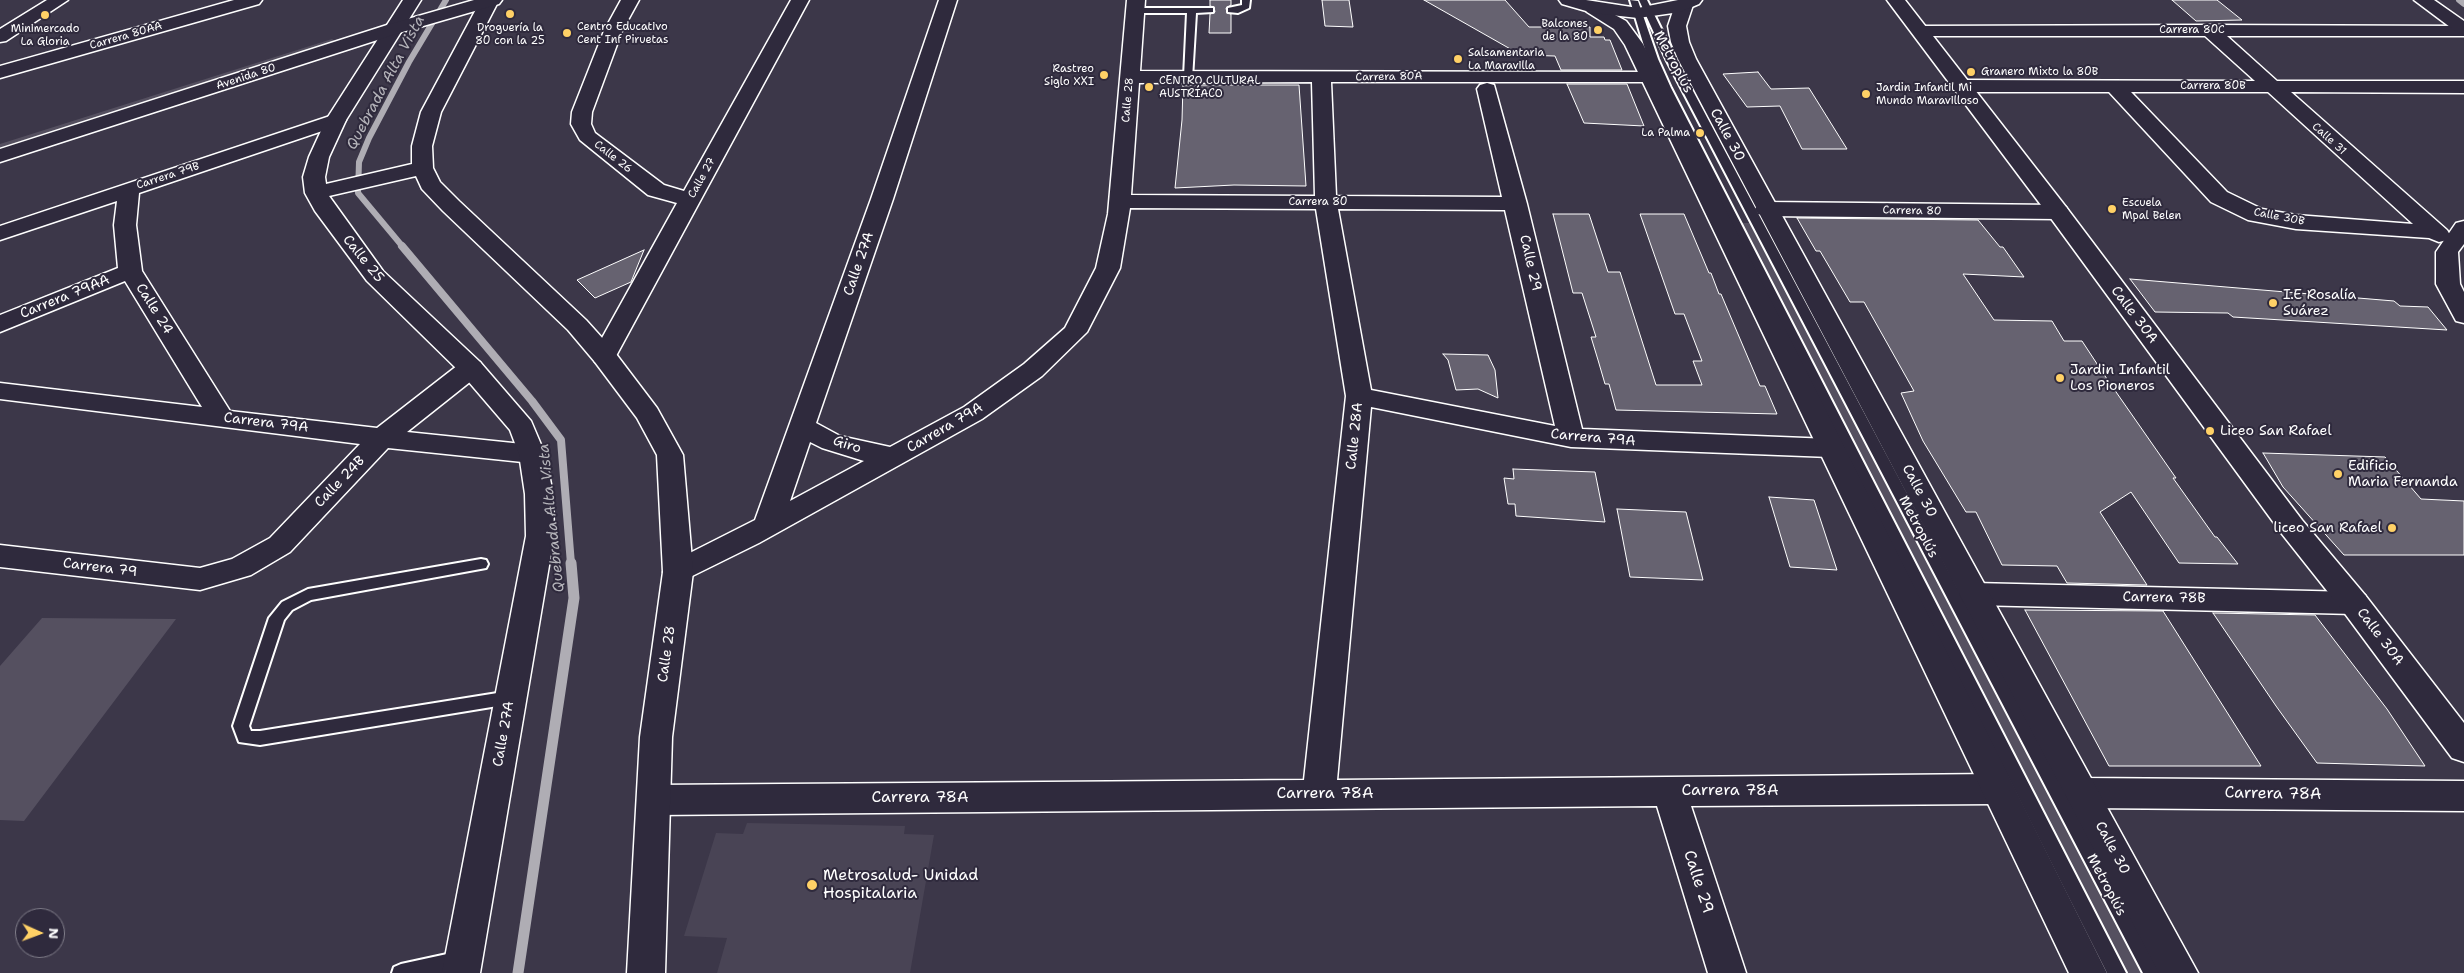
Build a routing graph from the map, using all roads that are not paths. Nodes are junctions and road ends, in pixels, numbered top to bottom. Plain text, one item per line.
1 (59, 0) edge
2 (252, 0) edge
3 (445, 0) edge
4 (491, 0) edge
5 (630, 0) edge
6 (800, 0) edge
7 (948, 0) edge
8 (1246, 0) edge
9 (1568, 0) edge
10 (1896, 0) edge
11 (2423, 0) edge
12 (1688, 2) edge
13 (1136, 5) edge
14 (1641, 6) edge
15 (1594, 8) junction
16 (1192, 10) junction
17 (1210, 10) dead end
18 (1231, 10) dead end
19 (408, 14) edge
20 (2208, 30) junction
21 (2464, 30) edge
22 (5, 31) edge
23 (1921, 31) junction
24 (0, 72) edge
25 (1648, 76) junction
26 (1130, 77) junction
27 (1189, 77) junction
28 (1321, 78) junction
29 (1962, 86) junction
30 (2114, 86) junction
31 (2270, 86) junction
32 (2464, 87) edge
33 (1487, 89) dead end
34 (336, 120) junction
35 (0, 141) edge
36 (0, 156) edge
37 (423, 168) junction
38 (129, 189) junction
39 (316, 193) junction
40 (691, 198) junction
41 (1120, 201) junction
42 (1326, 203) junction
43 (1516, 204) junction
44 (1766, 209) junction
45 (2058, 212) junction
46 (0, 233) edge
47 (2450, 235) edge
48 (130, 271) junction
49 (2464, 316) edge
50 (0, 324) edge
51 (604, 356) junction
52 (471, 368) junction
53 (0, 391) edge
54 (1359, 396) junction
55 (222, 418) junction
56 (802, 426) junction
57 (382, 438) junction
58 (1571, 438) junction
59 (1830, 448) junction
60 (532, 454) junction
61 (894, 457) junction
62 (540, 494) joint
63 (767, 526) junction
64 (0, 556) edge
65 (481, 564) dead end
66 (678, 572) junction
67 (200, 579) joint
68 (1974, 594) junction
69 (2354, 603) junction
70 (510, 698) junction
71 (2464, 748) edge
72 (1997, 789) junction
73 (1669, 792) junction
74 (2082, 793) junction
75 (1319, 794) junction
76 (2464, 796) edge
77 (654, 800) junction
78 (463, 966) edge
79 (401, 973) edge
80 (646, 973) edge
81 (1728, 973) edge
82 (2088, 973) edge
83 (2117, 973) edge
84 (2153, 973) edge
85 (2179, 973) edge

1 - 22 street
2 - 24 street, Carrera 80AA
3 - 19 street, Avenida 80
4 - 19 street, Avenida 80
4 - 37 street
5 - 40 street, Calle 26
6 - 40 street, Calle 27
7 - 56 street, Calle 27A
8 - 18 lane
9 - 15 street
10 - 23 street, Calle 30A
11 - 21 street
12 - 14 street
12 - 44 street, Calle 30
13 - 16 lane
13 - 26 street, Calle 28
14 - 15 street
14 - 83 lane, Metroplús
14 - 84 lane, Metroplús
15 - 25 street
16 - 17 lane
16 - 27 lane
19 - 34 street
19 - 35 street, Avenida 80
19 - 36 street, Avenida 80
20 - 21 street, Carrera 80C
20 - 23 street, Carrera 80C
20 - 31 street, Calle 31
23 - 29 street, Calle 30A
25 - 28 street, Carrera 80A
25 - 59 street
26 - 27 street, Carrera 80A
26 - 41 street, Calle 28
27 - 28 street, Carrera 80A
28 - 42 street, Calle 28A
29 - 30 street, Carrera 80B
29 - 45 street, Calle 30A
30 - 31 street, Carrera 80B
30 - 47 street, Calle 30B
31 - 32 street, Carrera 80B
31 - 47 street, Calle 31
33 - 43 street, Calle 29
34 - 38 street, Carrera 79B
34 - 39 street
37 - 39 street
37 - 51 street
38 - 46 street, Carrera 79B
38 - 48 street, Calle 24
39 - 52 street, Calle 25
40 - 51 street, Calle 27
41 - 42 street, Carrera 80
41 - 61 street, Carrera 79A
42 - 43 street, Carrera 80
42 - 54 street, Calle 28A
43 - 58 street, Calle 29
44 - 45 street, Carrera 80
44 - 68 street, Calle 30
45 - 69 street, Calle 30A
47 - 49 street
48 - 50 street, Carrera 79AA
48 - 55 street, Calle 24
51 - 66 street, Calle 28
52 - 57 street, Calle 24B
52 - 60 street, Calle 25
53 - 55 street, Carrera 79A
54 - 58 street, Carrera 79A
54 - 75 street, Calle 28A
55 - 57 street, Carrera 79A
56 - 61 street, Giro
56 - 63 street, Calle 27A
57 - 60 street, Carrera 79A
57 - 67 street, Calle 24B
58 - 59 street, Carrera 79A
59 - 72 street
60 - 62 street, Calle 25
61 - 63 street, Carrera 79A
62 - 70 street, Calle 27A
63 - 66 street, Carrera 79A
64 - 67 street, Carrera 79
65 - 70 lane
66 - 77 street, Calle 28
68 - 69 street, Carrera 78B
68 - 74 street, Calle 30
69 - 71 street, Calle 30A
70 - 78 street, Calle 27A
72 - 73 street, Carrera 78A
72 - 82 street
73 - 75 street, Carrera 78A
73 - 81 street, Calle 29
74 - 76 street, Carrera 78A
74 - 85 street, Calle 30
75 - 77 street, Carrera 78A
77 - 80 street, Calle 28
78 - 79 lane

